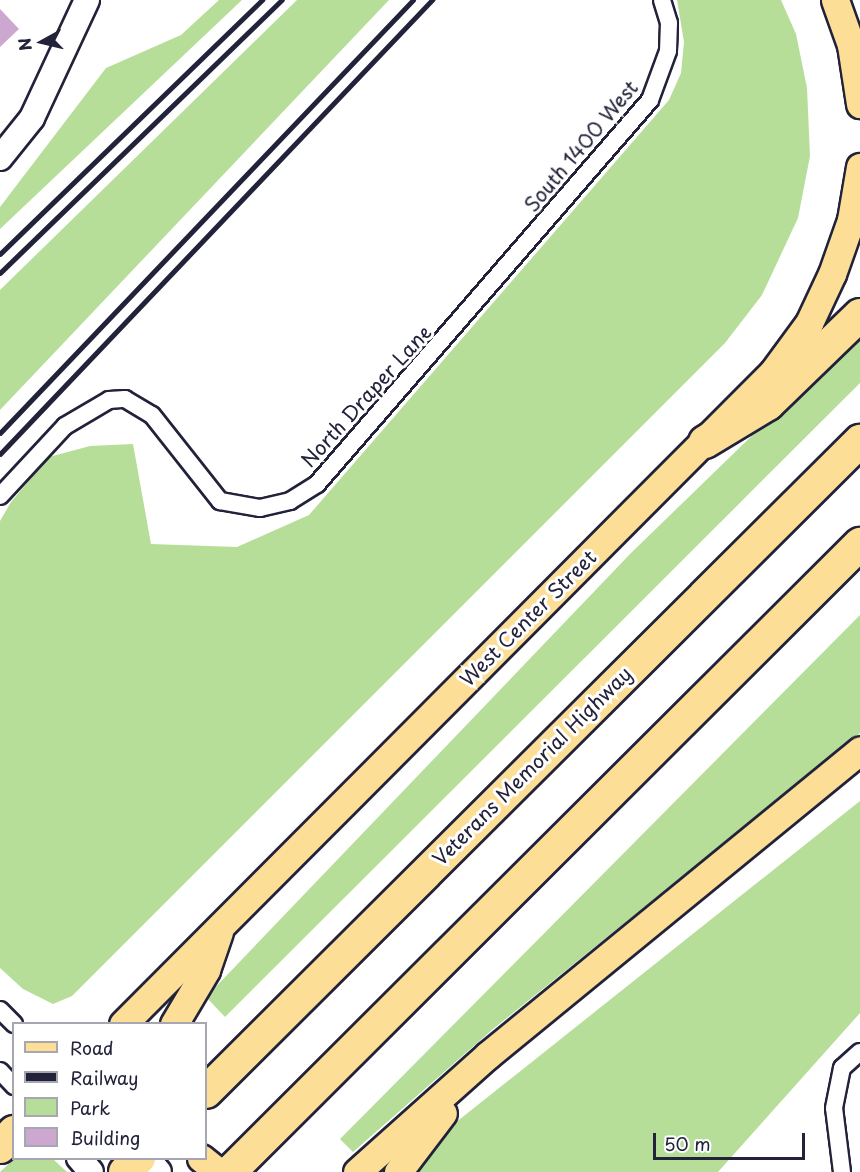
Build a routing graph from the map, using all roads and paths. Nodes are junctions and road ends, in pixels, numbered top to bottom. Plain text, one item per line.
1 (87, 0) edge
2 (662, 0) edge
3 (835, 0) edge
4 (860, 104) edge
5 (0, 158) edge
6 (860, 167) edge
7 (526, 245) joint
8 (860, 315) edge
9 (860, 441) edge
10 (705, 442) junction
11 (0, 496) edge
12 (860, 543) edge
13 (860, 750) edge
14 (220, 927) junction
15 (0, 1010) edge
16 (13, 1022) edge
17 (124, 1022) edge
18 (175, 1022) edge
19 (860, 1052) edge
20 (488, 1055) junction
21 (0, 1071) edge
22 (12, 1084) edge
23 (207, 1091) edge
24 (12, 1134) edge
25 (0, 1146) edge
26 (81, 1160) edge
27 (137, 1160) edge
28 (149, 1160) edge
29 (203, 1160) edge
30 (91, 1172) edge
31 (125, 1172) edge
32 (159, 1172) edge
33 (218, 1172) edge
34 (230, 1172) edge
35 (357, 1172) edge
36 (398, 1172) edge
37 (842, 1172) edge

1 - 5 street
2 - 7 street, South 1400 West
3 - 4 main road
6 - 10 main road, West Center Street
7 - 11 street, North Draper Lane
8 - 10 highway
9 - 23 highway, Veterans Memorial Highway
10 - 14 main road, West Center Street
12 - 34 highway
13 - 20 main road
14 - 17 main road, West Center Street
14 - 18 main road
15 - 16 street
19 - 37 street
20 - 35 main road
20 - 36 main road
21 - 22 street
24 - 25 highway
26 - 30 street
27 - 31 highway
28 - 32 street
29 - 33 main road

